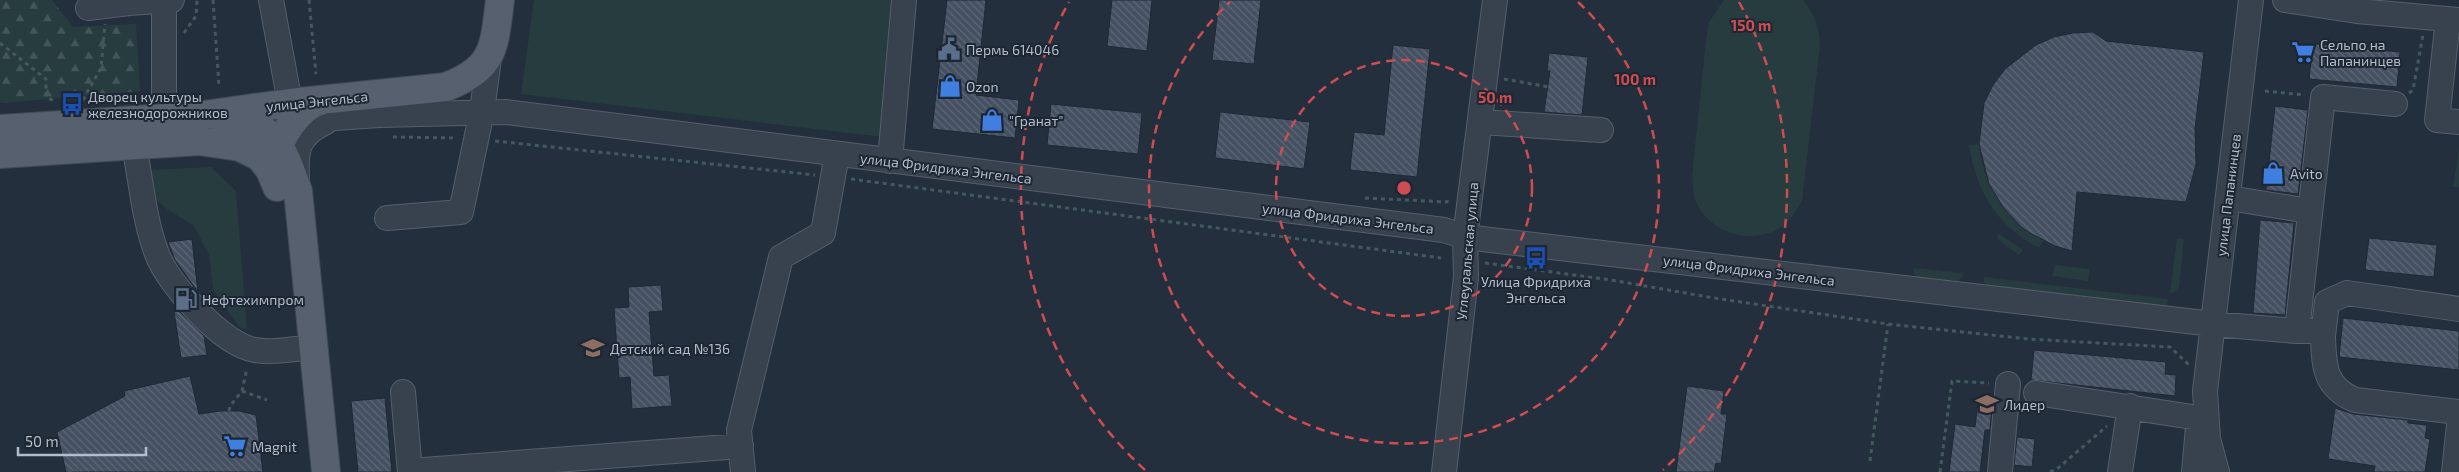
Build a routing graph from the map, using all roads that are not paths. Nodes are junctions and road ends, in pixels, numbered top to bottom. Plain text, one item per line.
1 (172, 0) edge
2 (271, 0) edge
3 (500, 0) edge
4 (904, 0) edge
5 (1495, 0) edge
6 (2252, 0) edge
7 (2285, 0) edge
8 (164, 1) edge
9 (129, 2) edge
10 (96, 7) road end
11 (2444, 19) edge
12 (489, 58) junction
13 (419, 90) junction
14 (2395, 104) road end
15 (334, 108) junction
16 (482, 111) junction
17 (196, 116) junction
18 (164, 118) junction
19 (1481, 122) junction
20 (2459, 122) edge
21 (281, 127) junction
22 (0, 130) edge
23 (1601, 130) dead end
24 (184, 142) junction
25 (134, 145) junction
26 (0, 154) edge
27 (890, 161) junction
28 (835, 166) junction
29 (288, 192) junction
30 (2229, 198) junction
31 (2310, 210) junction
32 (388, 218) dead end
33 (1465, 238) junction
34 (2459, 309) edge
35 (2213, 324) junction
36 (2297, 331) junction
37 (2323, 336) junction
38 (297, 350) junction
39 (2008, 384) road end
40 (2206, 391) junction
41 (403, 392) dead end
42 (2036, 393) dead end
43 (2130, 406) junction
44 (2459, 412) edge
45 (2199, 418) junction
46 (2459, 425) edge
47 (741, 446) junction
48 (563, 466) edge
49 (410, 471) edge
50 (310, 472) edge
51 (326, 472) edge
52 (743, 472) edge
53 (1444, 472) edge
54 (2000, 472) edge
55 (2120, 472) edge
56 (2194, 472) edge
57 (2217, 472) edge
58 (2454, 472) edge

1 - 8 street
2 - 21 street
3 - 12 main road
4 - 27 street
5 - 19 street, Углеуральская улица
6 - 30 street, улица Папанинцев
7 - 11 street
8 - 9 street
8 - 18 street
9 - 10 street
11 - 20 street
12 - 13 main road
12 - 16 street
13 - 15 main road, улица Энгельса
13 - 16 street, улица Энгельса
14 - 31 street
15 - 16 street, улица Энгельса
15 - 21 main road, улица Энгельса
15 - 29 street, улица Энгельса
16 - 28 street, улица Фридриха Энгельса
16 - 32 street
17 - 18 main road, улица Энгельса
17 - 21 main road, улица Энгельса
17 - 21 main road
18 - 22 main road, улица Энгельса
19 - 23 street
19 - 33 street, Углеуральская улица
21 - 24 street, улица Энгельса
21 - 29 main road
24 - 25 main road, улица Энгельса
24 - 29 main road
25 - 26 main road, улица Энгельса
25 - 38 street
27 - 28 street, улица Фридриха Энгельса
27 - 33 street, улица Фридриха Энгельса
28 - 47 street
29 - 38 main road
29 - 51 main road
30 - 31 street
30 - 35 street, улица Папанинцев
31 - 36 street
33 - 35 street, улица Фридриха Энгельса
33 - 53 street, Углеуральская улица
34 - 37 street
35 - 36 street, улица Фридриха Энгельса
35 - 40 street, улица Папанинцев
36 - 37 street, улица Фридриха Энгельса
37 - 44 street
38 - 50 main road
39 - 54 street
40 - 45 street, улица Папанинцев
40 - 57 street, улица Папанинцев
41 - 49 street
42 - 43 street
43 - 45 street
43 - 55 street
45 - 56 street, улица Папанинцев
46 - 58 street
47 - 48 street
47 - 52 street
48 - 49 street

